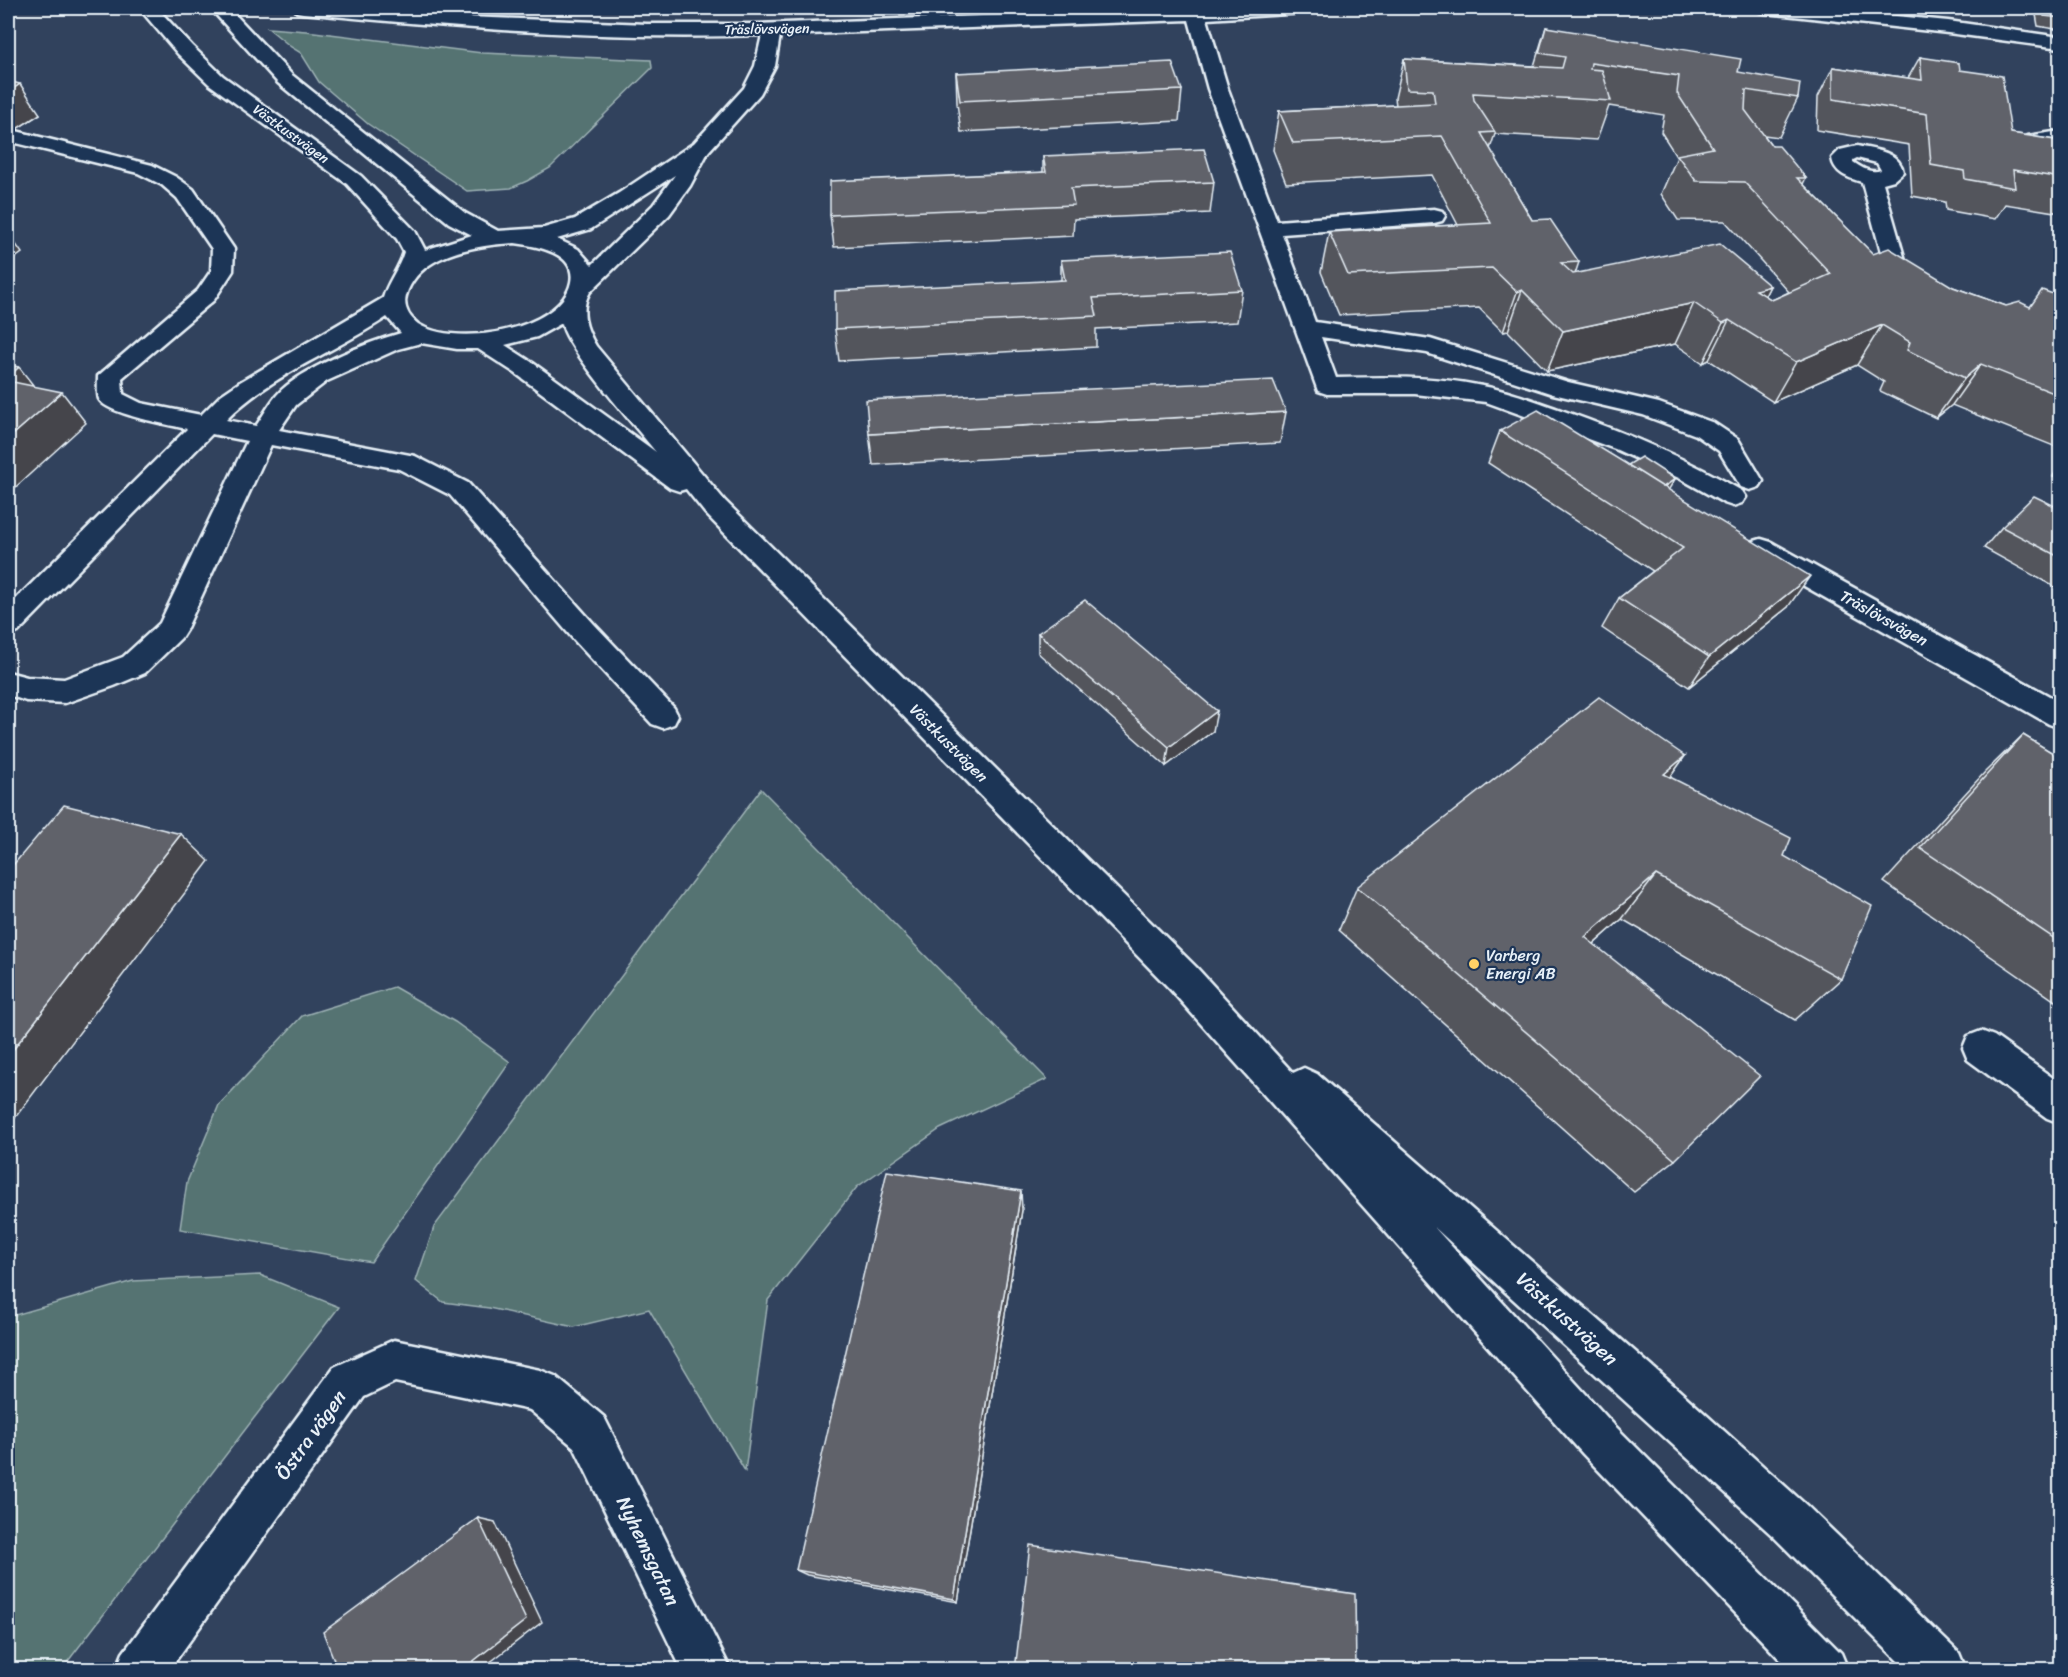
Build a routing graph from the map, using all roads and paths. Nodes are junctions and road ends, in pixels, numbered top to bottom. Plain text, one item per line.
1 (148, 8) edge
2 (219, 8) edge
3 (303, 8) edge
4 (1304, 8) edge
5 (1766, 8) edge
6 (1061, 13) edge
7 (1196, 14) junction
8 (761, 24) junction
9 (2061, 43) edge
10 (8, 135) edge
11 (2061, 137) edge
12 (2035, 140) edge
13 (700, 147) junction
14 (1870, 178) dead end
15 (1434, 216) dead end
16 (1269, 228) junction
17 (504, 236) junction
18 (410, 271) junction
19 (1931, 288) edge
20 (576, 296) junction
21 (393, 302) junction
22 (1306, 328) junction
23 (421, 335) junction
24 (483, 342) junction
25 (208, 425) junction
26 (263, 435) junction
27 (715, 507) junction
28 (1739, 537) edge
29 (8, 624) edge
30 (8, 683) edge
31 (663, 716) dead end
32 (2061, 716) edge
33 (1183, 978) junction
34 (1981, 1048) dead end
35 (2061, 1105) edge
36 (589, 1432) joint
37 (140, 1670) edge
38 (707, 1670) edge
39 (1824, 1670) edge
40 (1942, 1670) edge

1 - 18 street, Västkustvägen
2 - 17 street
3 - 8 street, Träslövsvägen
4 - 7 street, Träslövsvägen
5 - 9 street
6 - 7 street, Träslövsvägen
6 - 8 street, Träslövsvägen
7 - 16 street
8 - 13 street
10 - 25 street
11 - 12 street
13 - 17 street
13 - 20 street
14 - 19 street
15 - 16 street
16 - 22 street
17 - 18 street
17 - 20 street, Västkustvägen
18 - 21 street
20 - 24 street
20 - 27 street, Västkustvägen
21 - 23 street
21 - 25 street
22 - 22 street
23 - 24 street
23 - 26 street
24 - 27 street, Västkustvägen
25 - 26 street
25 - 29 street
26 - 30 street
26 - 31 street
27 - 33 street, Västkustvägen
28 - 32 street, Träslövsvägen
33 - 39 street, Västkustvägen
33 - 40 street, Västkustvägen
34 - 35 street
36 - 37 street, Östra vägen
36 - 38 street, Nyhemsgatan

